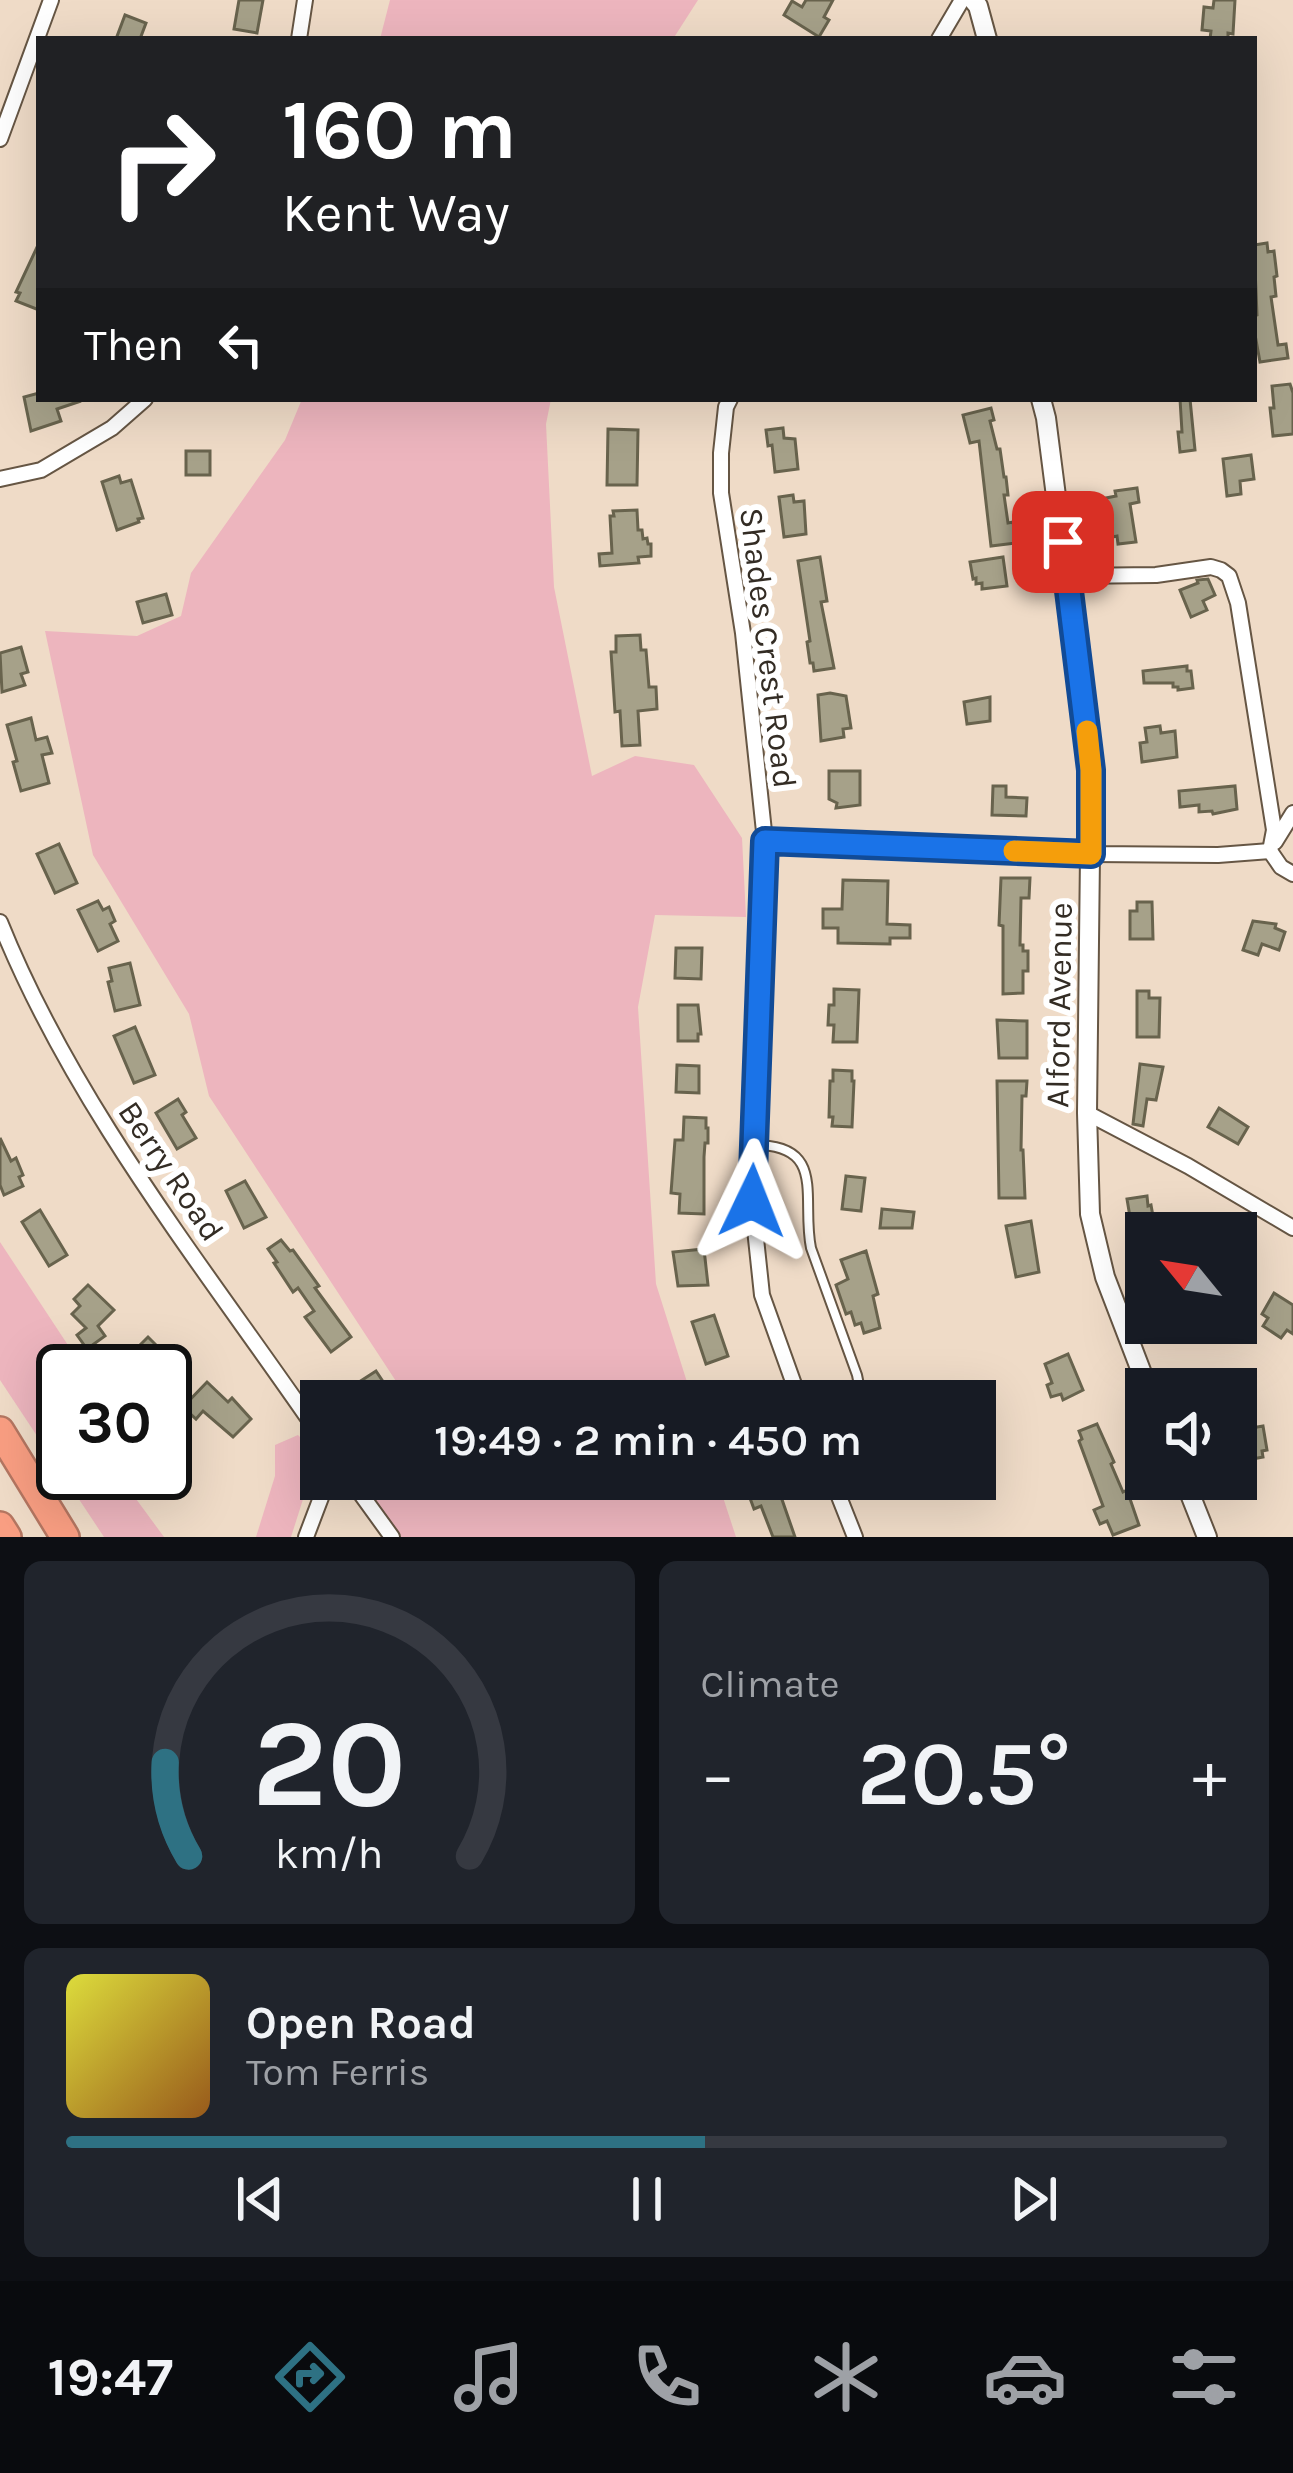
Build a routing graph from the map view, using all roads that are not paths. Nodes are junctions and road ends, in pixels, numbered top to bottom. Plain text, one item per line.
1 (51, 0) edge
2 (305, 0) edge
3 (962, 0) edge
4 (973, 0) edge
5 (38, 36) edge
6 (299, 36) edge
7 (941, 36) edge
8 (986, 36) edge
9 (36, 41) edge
10 (0, 139) edge
11 (142, 402) edge
12 (728, 402) edge
13 (1041, 402) edge
14 (0, 479) edge
15 (1067, 576) junction
16 (1293, 813) edge
17 (765, 841) junction
18 (1270, 851) junction
19 (1091, 854) junction
20 (1293, 874) edge
21 (0, 922) edge
22 (1087, 1113) junction
23 (754, 1144) junction
24 (1293, 1228) edge
25 (1139, 1368) edge
26 (792, 1380) edge
27 (858, 1380) edge
28 (300, 1407) edge
29 (0, 1431) edge
30 (320, 1500) edge
31 (365, 1500) edge
32 (840, 1500) edge
33 (1192, 1500) edge
34 (0, 1526) edge
35 (7, 1537) edge
36 (65, 1537) edge
37 (306, 1537) edge
38 (392, 1537) edge
39 (855, 1537) edge
40 (1207, 1537) edge

1 - 5 street
2 - 6 street
3 - 7 street
4 - 8 street
9 - 10 street
11 - 14 street
12 - 17 street, Shades Crest Road
13 - 15 street, Alford Avenue
15 - 18 street
15 - 19 street, Alford Avenue
16 - 18 street
17 - 19 street
17 - 23 street, Shades Crest Road
18 - 19 street
18 - 20 street
19 - 22 street, Alford Avenue
21 - 28 street, Berry Road
22 - 24 street
22 - 25 street, Alford Avenue
23 - 26 street, Shades Crest Road
23 - 27 lane
29 - 36 highway
30 - 37 street
31 - 38 street
32 - 39 street
33 - 40 street
34 - 35 highway

